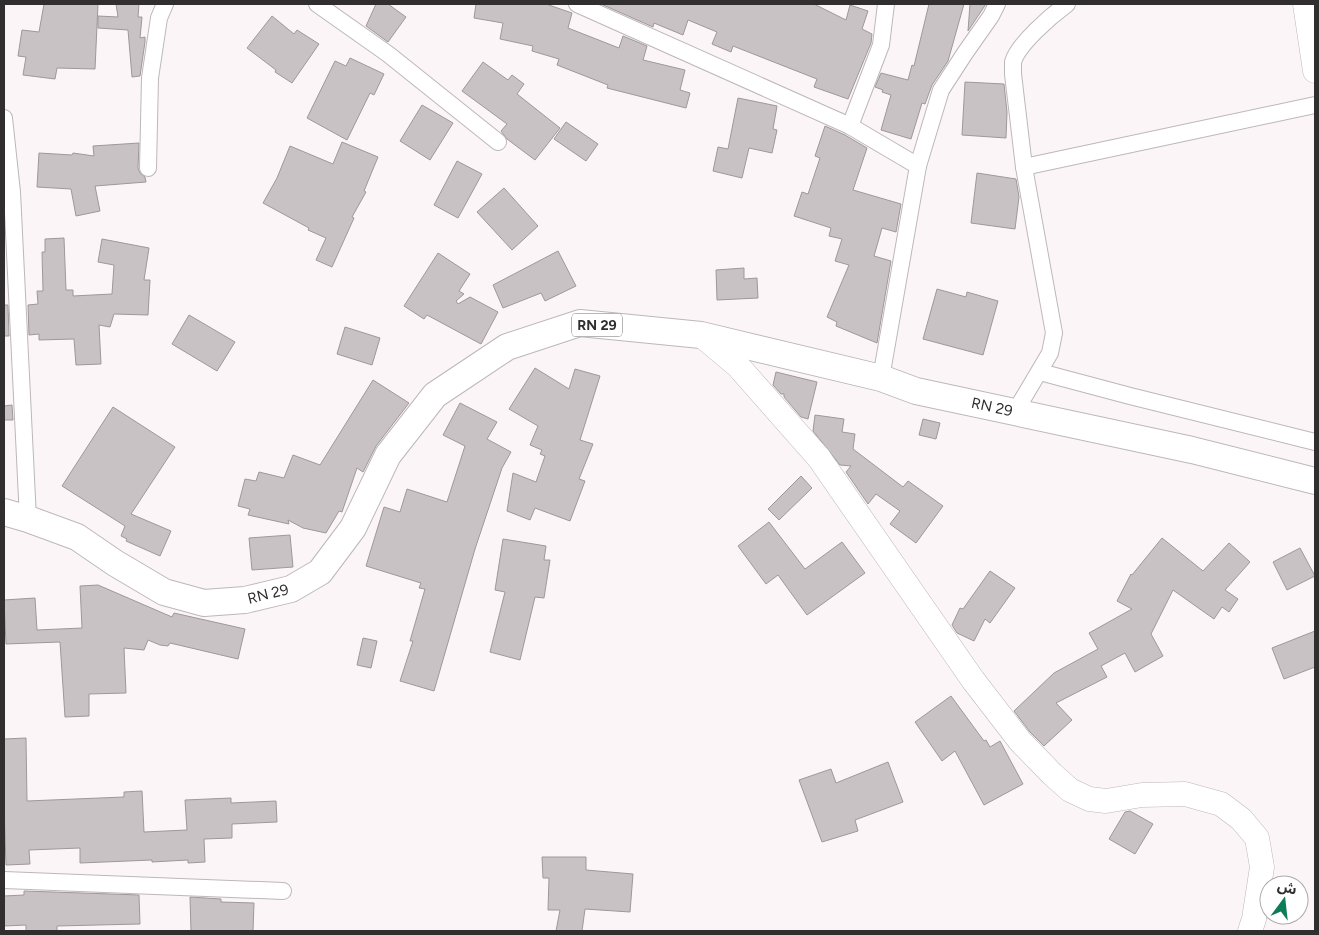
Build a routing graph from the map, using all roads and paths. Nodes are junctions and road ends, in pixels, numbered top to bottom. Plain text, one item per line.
1 (166, 4) edge
2 (317, 4) edge
3 (576, 4) edge
4 (996, 4) edge
5 (1305, 4) edge
6 (884, 5) edge
7 (1064, 5) edge
8 (1315, 71) edge
9 (1315, 105) edge
10 (4, 118) edge
11 (850, 126) junction
12 (498, 142) dead end
13 (918, 166) junction
14 (1024, 167) junction
15 (148, 168) dead end
16 (702, 335) junction
17 (1040, 372) junction
18 (881, 378) junction
19 (1015, 412) junction
20 (1315, 442) edge
21 (1315, 481) edge
22 (16, 515) edge
23 (4, 880) edge
24 (283, 892) dead end
25 (1250, 931) edge

1 - 15 street
2 - 12 street
3 - 11 street
4 - 13 street
5 - 8 main road
6 - 11 street
7 - 14 street
9 - 14 street
10 - 22 street
11 - 13 street
13 - 18 street
14 - 17 street
16 - 18 main road, RN 29 / RN 29
16 - 22 main road, RN 29 / RN 29
16 - 25 main road
17 - 19 street
17 - 20 street
18 - 19 main road, RN 29 / RN 29
19 - 21 main road, RN 29 / RN 29
23 - 24 street

